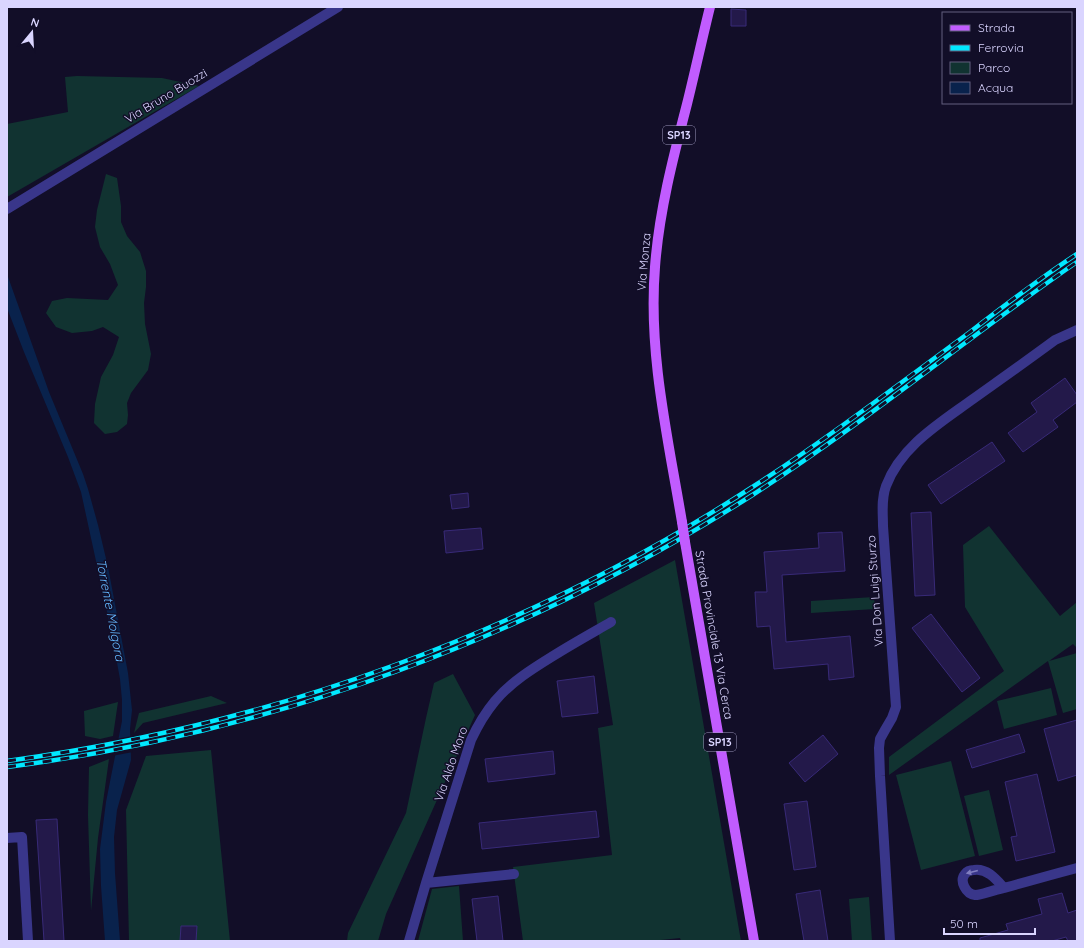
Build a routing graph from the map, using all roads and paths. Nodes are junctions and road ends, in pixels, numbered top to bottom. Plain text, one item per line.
1 (338, 7) edge
2 (710, 7) edge
3 (7, 209) edge
4 (1077, 330) edge
5 (682, 522) joint
6 (611, 622) dead end
7 (7, 838) edge
8 (1077, 868) edge
9 (514, 874) dead end
10 (426, 882) junction
11 (1004, 888) dead end
12 (28, 941) edge
13 (409, 941) edge
14 (754, 941) edge
15 (890, 941) edge

1 - 3 street, Via Bruno Buozzi
2 - 5 main road, Via Monza / SP13
4 - 15 street, Via Don Luigi Sturzo
5 - 14 main road, Strada Provinciale 13 Via Cerca / SP13, bridge
6 - 10 street, Via Aldo Moro
7 - 12 street
8 - 11 street
9 - 10 street
10 - 13 street, Via Aldo Moro

